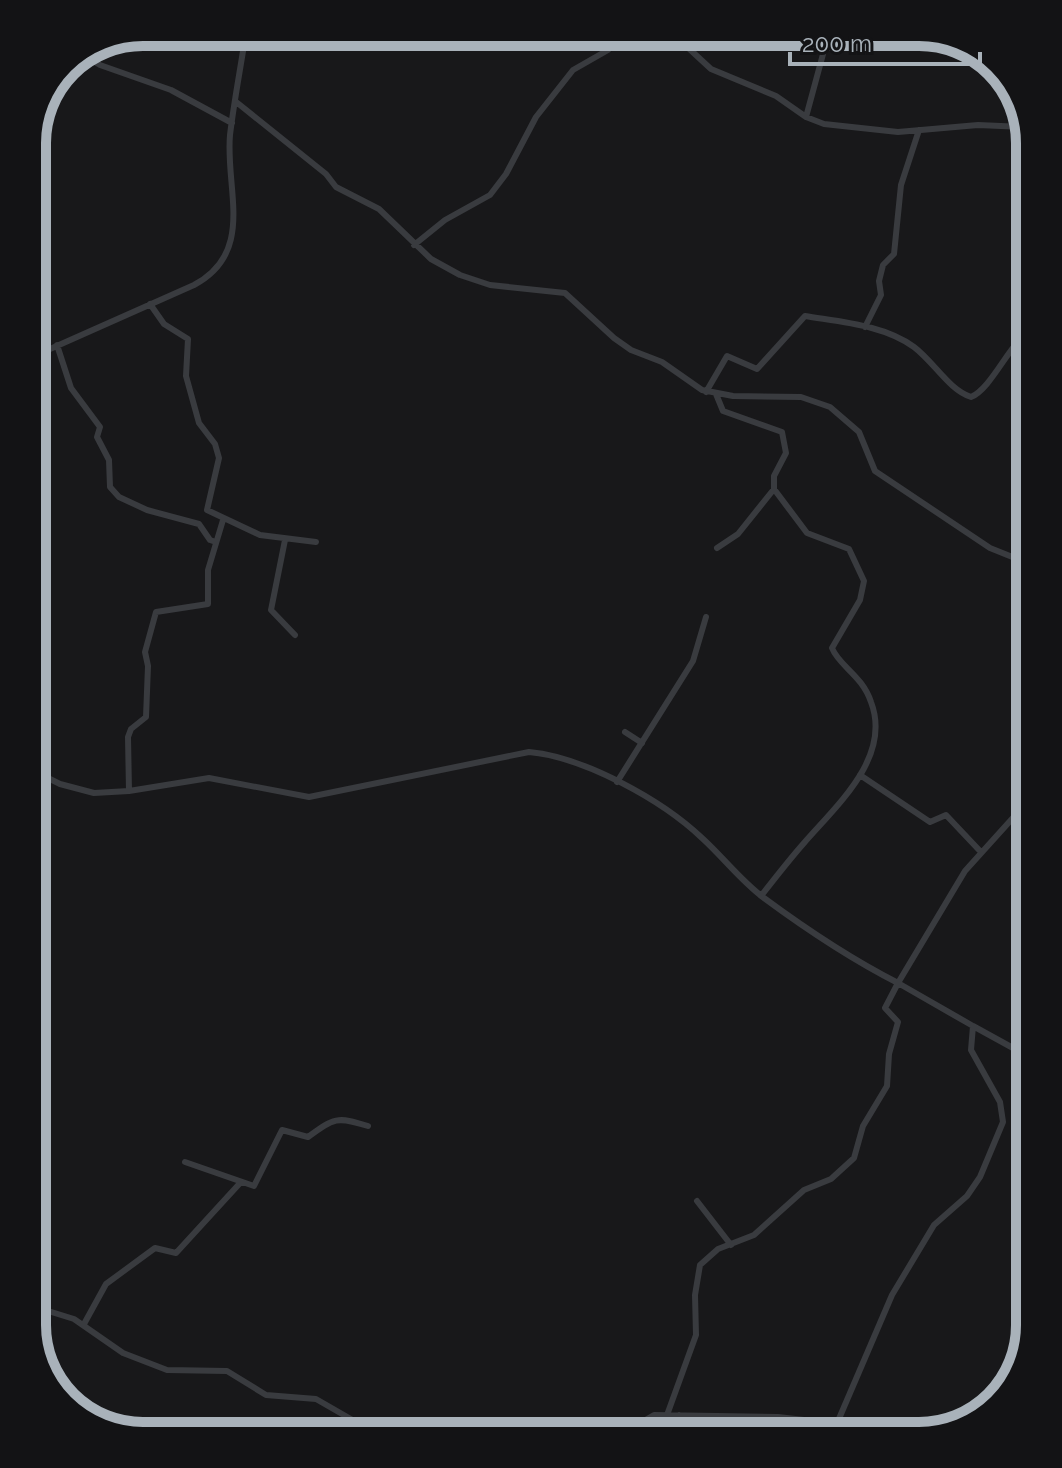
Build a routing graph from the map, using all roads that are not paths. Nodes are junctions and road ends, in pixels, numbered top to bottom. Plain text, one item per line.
1 (244, 46) edge
2 (612, 46) edge
3 (686, 46) edge
4 (825, 46) edge
5 (92, 60) edge
6 (235, 101) junction
7 (806, 117) junction
8 (232, 123) junction
9 (1014, 127) edge
10 (919, 130) junction
11 (414, 245) junction
12 (150, 304) junction
13 (865, 327) junction
14 (1016, 343) edge
15 (57, 345) junction
16 (46, 350) edge
17 (706, 392) junction
18 (716, 394) junction
19 (774, 489) junction
20 (223, 520) junction
21 (285, 540) junction
22 (216, 542) junction
23 (316, 542) dead end
24 (717, 548) dead end
25 (1016, 558) edge
26 (706, 617) dead end
27 (295, 635) dead end
28 (625, 732) dead end
29 (642, 743) junction
30 (860, 775) junction
31 (46, 777) edge
32 (617, 782) junction
33 (129, 791) junction
34 (1016, 814) edge
35 (980, 851) junction
36 (761, 896) junction
37 (898, 983) junction
38 (973, 1026) junction
39 (1016, 1052) edge
40 (368, 1126) dead end
41 (185, 1162) dead end
42 (241, 1182) junction
43 (697, 1201) dead end
44 (731, 1245) junction
45 (46, 1309) edge
46 (84, 1324) junction
47 (667, 1415) junction
48 (679, 1415) junction
49 (356, 1422) edge
50 (639, 1422) edge
51 (678, 1422) edge
52 (834, 1422) joint

1 - 6 street
2 - 11 street
3 - 7 street
4 - 7 street
5 - 8 street
6 - 8 street
6 - 11 street
7 - 10 street
8 - 12 street
9 - 10 street
10 - 13 street
11 - 17 street
12 - 15 street
12 - 20 street
13 - 14 street
13 - 17 street
15 - 16 street
15 - 22 street
17 - 18 street
18 - 19 street
18 - 25 street
19 - 24 street
19 - 30 street
20 - 21 street
20 - 22 street
21 - 23 street
21 - 27 street
22 - 33 street
26 - 29 street
28 - 29 street
29 - 32 street
30 - 35 street
30 - 36 street
31 - 33 street
32 - 33 street
32 - 36 street
34 - 35 street
35 - 37 street
36 - 37 street
37 - 38 street
37 - 44 street
38 - 39 street
38 - 52 street
40 - 42 street
41 - 42 street
42 - 46 street
43 - 44 street
44 - 47 street
45 - 46 street
46 - 49 street
47 - 48 street
47 - 50 street
48 - 51 street
48 - 52 street

